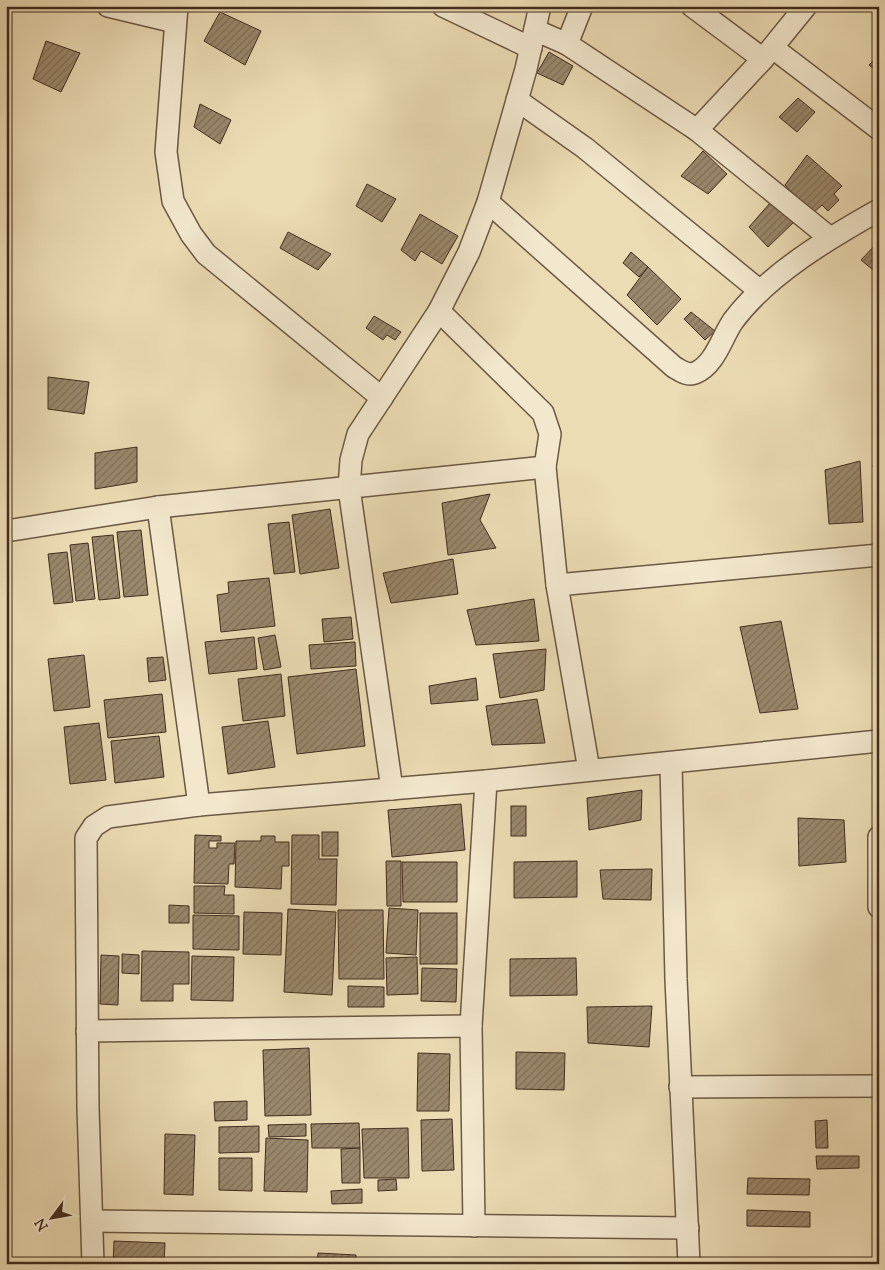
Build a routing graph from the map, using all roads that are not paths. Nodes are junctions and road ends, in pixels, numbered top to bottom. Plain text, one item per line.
1 (108, 6) edge
2 (443, 6) edge
3 (540, 6) edge
4 (582, 6) edge
5 (692, 6) edge
6 (806, 6) edge
7 (176, 14) edge
8 (533, 39) junction
9 (566, 44) junction
10 (768, 53) junction
11 (517, 100) junction
12 (879, 129) edge
13 (697, 130) junction
14 (488, 202) junction
15 (879, 210) edge
16 (830, 238) junction
17 (760, 290) junction
18 (439, 311) junction
19 (382, 398) junction
20 (545, 467) junction
21 (349, 488) junction
22 (158, 508) junction
23 (6, 531) edge
24 (879, 555) edge
25 (557, 585) junction
26 (879, 741) edge
27 (671, 764) junction
28 (589, 770) junction
29 (486, 781) junction
30 (392, 789) junction
31 (199, 805) junction
32 (879, 837) edge
33 (878, 893) edge
34 (471, 1026) junction
35 (87, 1031) junction
36 (879, 1086) edge
37 (680, 1087) junction
38 (92, 1221) junction
39 (474, 1226) junction
40 (688, 1228) junction
41 (93, 1264) edge
42 (689, 1264) edge

1 - 7 street
2 - 8 street
3 - 8 street
4 - 9 street
5 - 10 street
6 - 10 street
7 - 19 street
8 - 9 street
8 - 11 street
9 - 13 street
10 - 12 street
10 - 13 street
11 - 14 street
11 - 17 street
13 - 16 street
14 - 17 street
14 - 18 street
15 - 16 street
16 - 17 street
18 - 19 street
18 - 20 street
19 - 21 street
20 - 21 street
20 - 25 street
21 - 22 street
21 - 30 street
22 - 23 street
22 - 31 street
24 - 25 street
25 - 28 street
26 - 27 street
27 - 28 street
27 - 37 street
28 - 29 street
29 - 30 street
29 - 34 street
30 - 31 street
31 - 35 street
32 - 33 street
34 - 35 street
34 - 39 street
35 - 38 street
36 - 37 street
37 - 40 street
38 - 39 street
38 - 41 street
39 - 40 street
40 - 42 street

